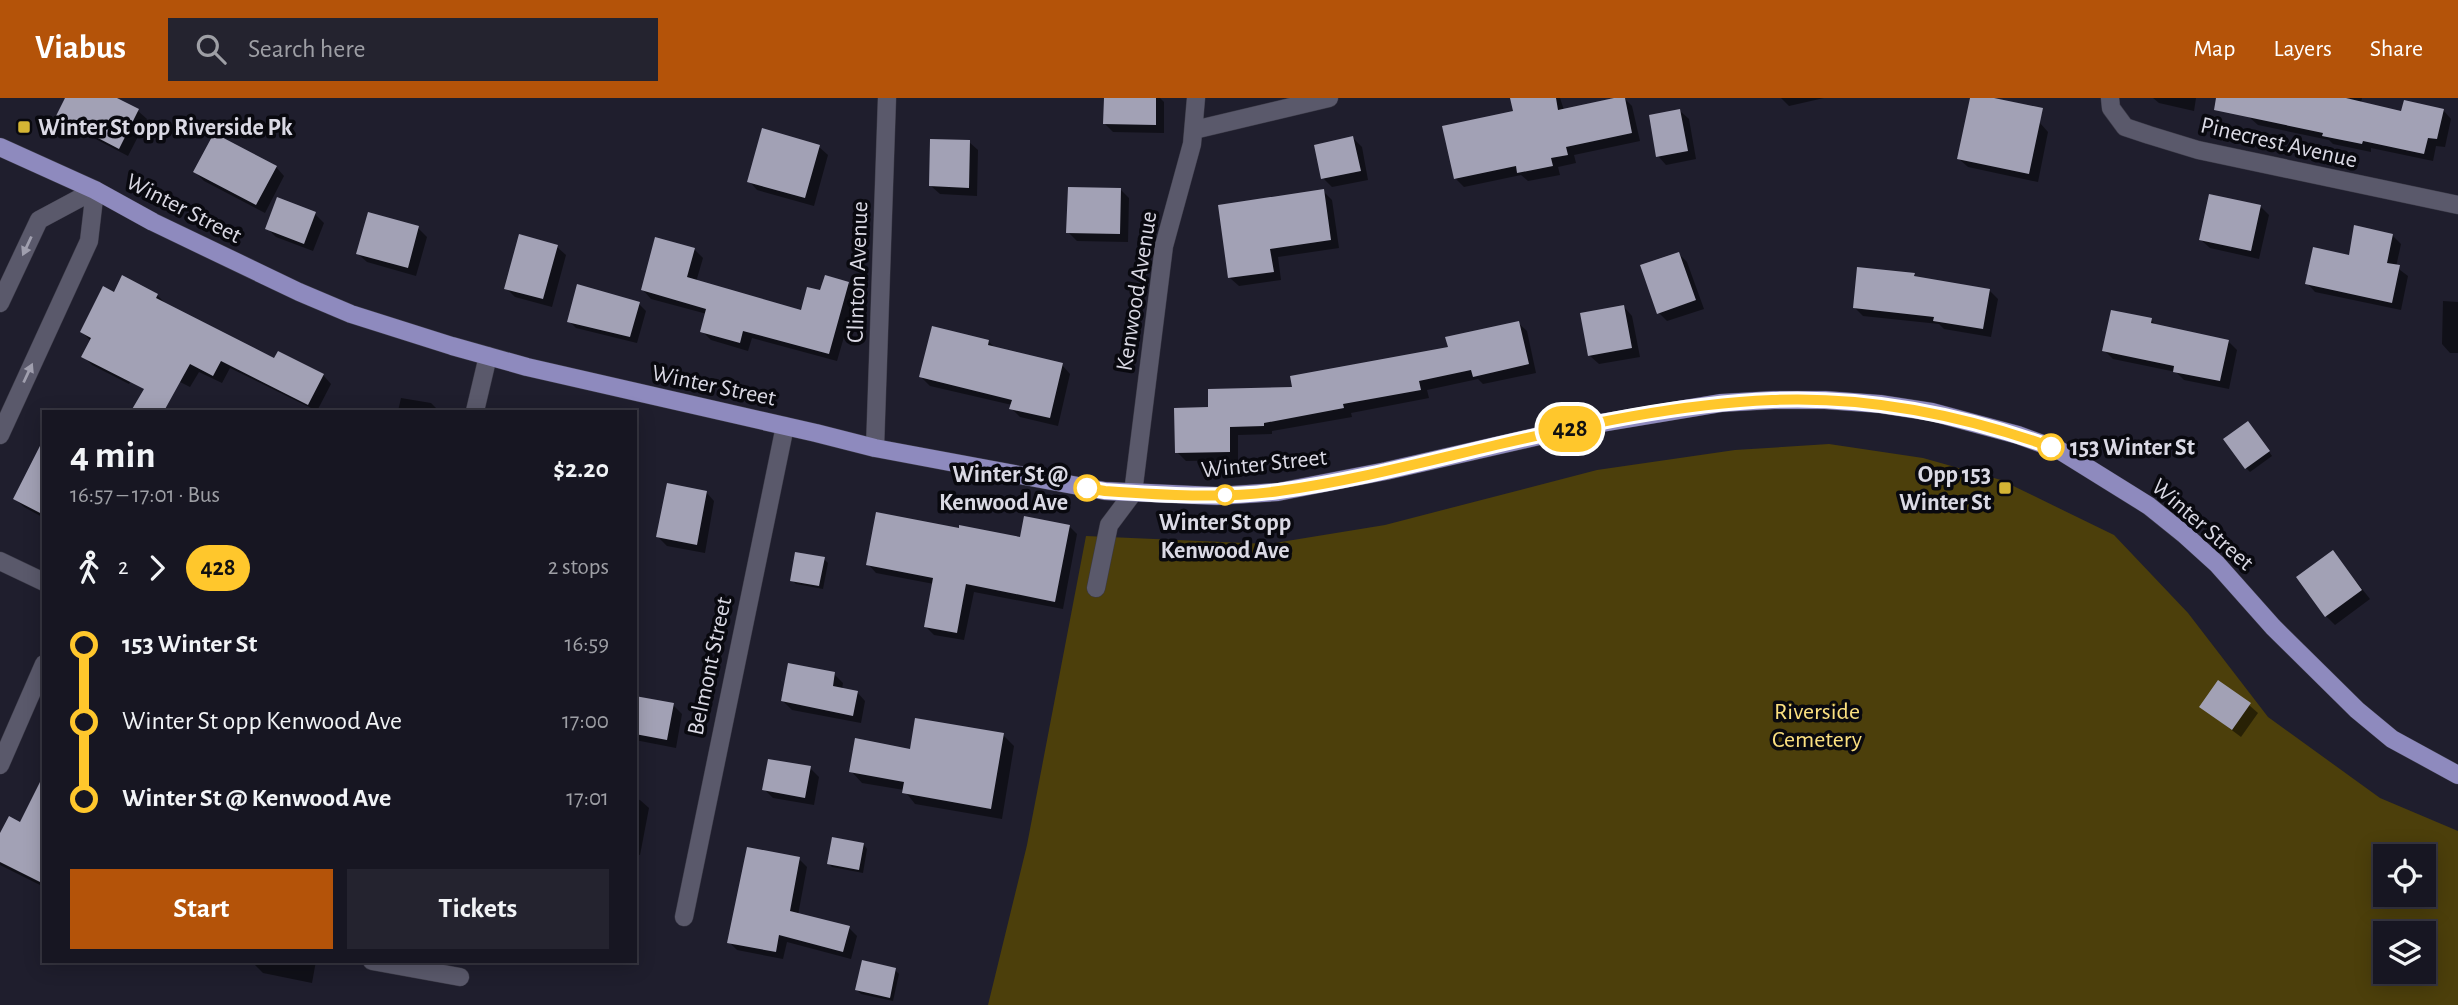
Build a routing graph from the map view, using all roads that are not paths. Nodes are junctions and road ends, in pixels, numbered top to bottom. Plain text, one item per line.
1 (887, 98) edge
2 (1196, 98) edge
3 (1329, 98) edge
4 (2110, 98) edge
5 (1194, 130) junction
6 (0, 147) edge
7 (95, 190) junction
8 (2458, 205) edge
9 (0, 303) edge
10 (488, 356) junction
11 (475, 410) edge
12 (785, 426) junction
13 (0, 435) edge
14 (874, 449) junction
15 (1133, 493) junction
16 (0, 561) edge
17 (42, 581) edge
18 (1096, 588) dead end
19 (42, 669) edge
20 (0, 765) edge
21 (2458, 775) edge
22 (684, 917) dead end
23 (383, 963) edge
24 (460, 977) dead end

1 - 14 street, Clinton Avenue
2 - 5 street, Kenwood Avenue
3 - 5 street
4 - 8 street, Pinecrest Avenue
5 - 15 street, Kenwood Avenue
6 - 7 main road, Winter Street
7 -> 9 street
7 - 10 main road, Winter Street
13 -> 7 street
10 - 11 street
10 - 12 main road, Winter Street
12 - 14 main road, Winter Street
12 - 22 street, Belmont Street
14 - 15 main road, Winter Street
15 - 18 street
15 - 21 main road, Winter Street
16 - 17 street
19 - 20 street
23 - 24 street

